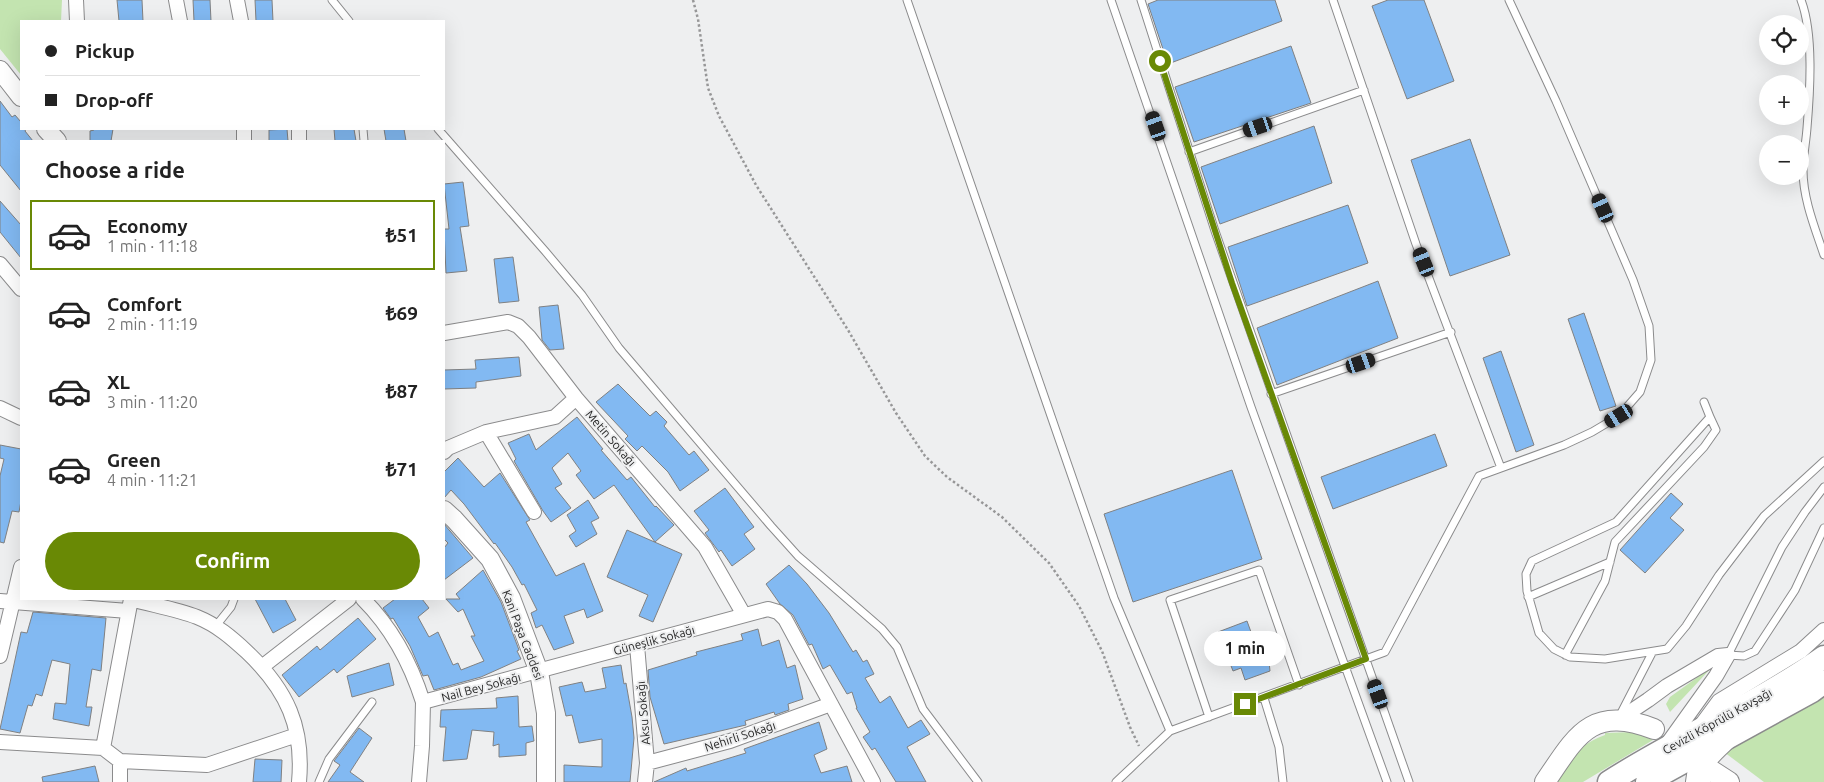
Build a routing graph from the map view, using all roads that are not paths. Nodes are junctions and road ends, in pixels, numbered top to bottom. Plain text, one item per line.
1 (76, 0) edge
2 (176, 0) edge
3 (237, 0) edge
4 (332, 0) edge
5 (907, 0) edge
6 (1111, 0) edge
7 (1141, 0) edge
8 (1333, 0) edge
9 (1509, 0) edge
10 (1801, 0) edge
11 (76, 20) edge
12 (180, 20) edge
13 (241, 20) edge
14 (348, 20) edge
15 (0, 70) edge
16 (1364, 90) junction
17 (20, 96) edge
18 (47, 130) edge
19 (439, 130) edge
20 (56, 140) edge
21 (1188, 152) junction
22 (1824, 255) edge
23 (0, 264) edge
24 (20, 288) edge
25 (1451, 332) junction
26 (445, 333) edge
27 (1271, 394) junction
28 (576, 398) junction
29 (1704, 402) dead end
30 (0, 408) edge
31 (1710, 417) junction
32 (20, 418) edge
33 (486, 432) junction
34 (445, 451) edge
35 (1824, 461) edge
36 (1501, 468) junction
37 (1824, 487) edge
38 (445, 511) edge
39 (534, 512) dead end
40 (1616, 522) junction
41 (1824, 528) edge
42 (1615, 542) junction
43 (1610, 562) junction
44 (20, 570) edge
45 (1528, 597) junction
46 (234, 600) edge
47 (348, 600) edge
48 (364, 600) edge
49 (7, 602) edge
50 (130, 603) edge
51 (744, 615) junction
52 (215, 627) junction
53 (1824, 630) edge
54 (637, 645) junction
55 (1652, 653) junction
56 (1565, 655) junction
57 (1728, 655) junction
58 (0, 656) edge
59 (1824, 657) edge
60 (1366, 659) junction
61 (263, 666) junction
62 (1344, 667) junction
63 (540, 672) junction
64 (1824, 682) edge
65 (1299, 685) junction
66 (1264, 698) junction
67 (372, 702) dead end
68 (423, 702) junction
69 (831, 704) junction
70 (1208, 718) junction
71 (1618, 720) junction
72 (1654, 729) dead end
73 (1170, 731) junction
74 (1695, 733) junction
75 (297, 734) junction
76 (1724, 739) junction
77 (0, 742) edge
78 (104, 748) junction
79 (1663, 751) junction
80 (120, 761) junction
81 (647, 763) junction
82 (1705, 776) edge
83 (120, 782) edge
84 (299, 782) edge
85 (319, 782) edge
86 (419, 782) edge
87 (546, 782) edge
88 (645, 782) edge
89 (873, 782) edge
90 (978, 782) edge
91 (1116, 782) edge
92 (1283, 782) edge
93 (1387, 782) edge
94 (1409, 782) edge
95 (1544, 782) edge
96 (1609, 782) edge
97 (1647, 782) edge
98 (1729, 782) edge

1 - 11 street
2 - 12 street
3 - 13 street
4 - 14 lane
5 - 73 lane
6 - 62 lane
7 - 21 lane
8 - 16 lane
9 - 36 lane
10 - 22 lane
15 - 17 street
16 - 21 lane
16 - 25 lane
18 - 20 street
19 - 90 lane
21 - 27 lane
23 - 24 street
25 - 27 lane
25 - 36 lane
26 - 28 street, Metin Sokağı
27 - 60 lane
28 - 33 street
28 - 51 street, Metin Sokağı
29 - 31 lane
30 - 32 street
31 - 40 lane
31 - 42 lane
33 - 34 street
33 - 39 street
35 - 55 lane
36 - 60 lane
37 - 57 lane
38 - 63 street, Kani Paşa Caddesi
40 - 42 lane
40 - 45 lane
41 - 57 lane
42 - 43 lane
43 - 45 lane
43 - 56 lane
44 - 49 street
45 - 56 lane
46 - 52 lane
47 - 61 street
48 - 68 street
49 - 50 street
49 - 58 street
50 - 52 street
50 - 78 street
51 - 54 street, Güneşlik Sokağı
51 - 69 street, Güneşlik Sokağı
52 - 61 street
53 - 74 street
54 - 63 street, Güneşlik Sokağı
54 - 81 street, Aksu Sokağı
55 - 56 lane
55 - 71 lane
57 - 71 street
57 - 79 street
59 - 74 main road, Cevizli Köprülü Kavşağı
60 - 62 lane
60 - 94 lane
61 - 75 street
62 - 65 lane
62 - 93 lane
63 - 68 street, Nail Bey Sokağı
63 - 87 street, Kani Paşa Caddesi
64 - 76 main road, Cevizli Köprülü Kavşağı
65 - 66 lane
65 - 70 lane
66 - 70 lane
66 - 92 lane
67 - 85 lane
68 - 86 street
69 - 81 street, Nehirli Sokağı
69 - 89 street
70 - 73 lane
71 - 72 main road
71 - 95 main road
73 - 91 lane
74 - 79 main road, Cevizli Köprülü Kavşağı
75 - 80 street
75 - 84 street
76 - 82 highway
76 - 97 main road, Cevizli Köprülü Kavşağı
77 - 78 street
78 - 80 street
79 - 96 main road, Cevizli Köprülü Kavşağı
80 - 83 street
81 - 88 street, Aksu Sokağı
82 - 98 main road

